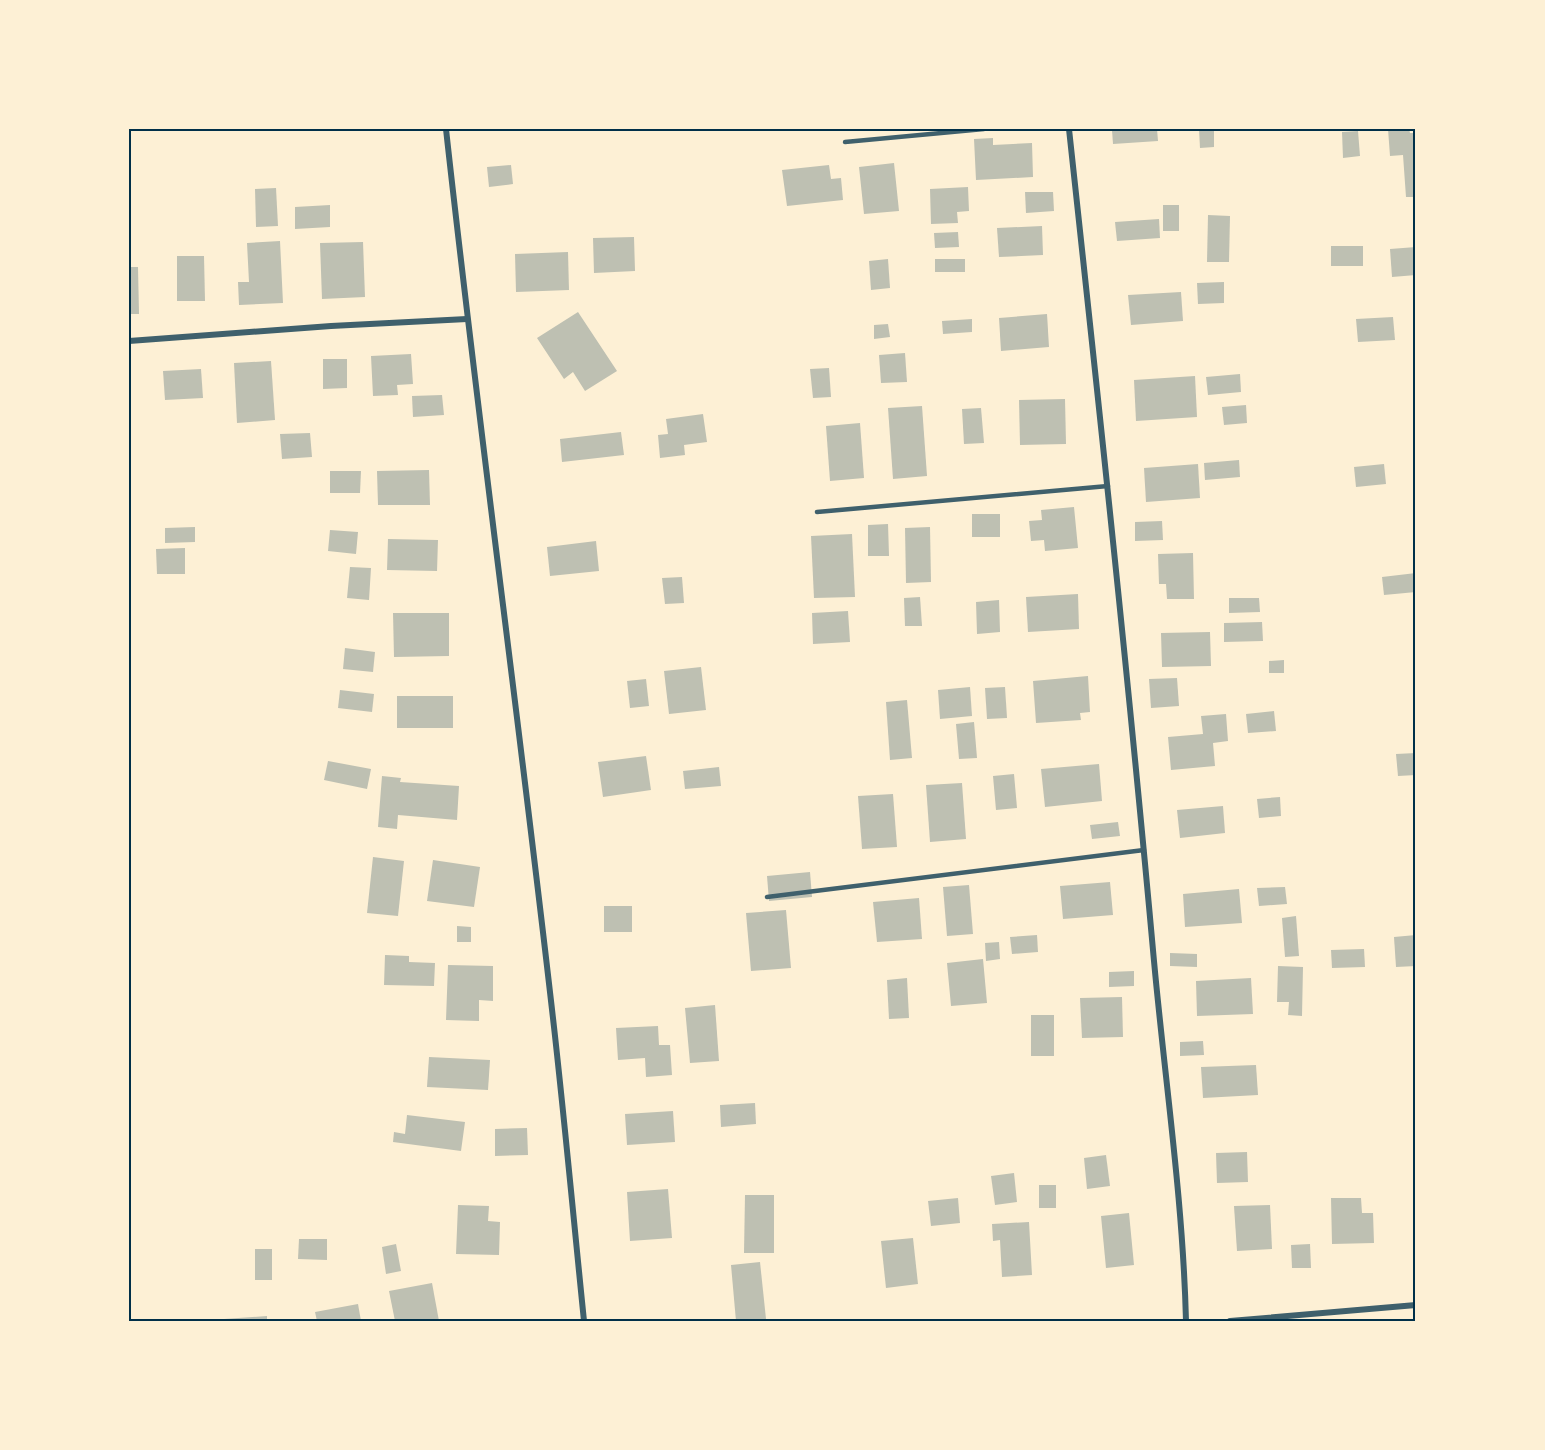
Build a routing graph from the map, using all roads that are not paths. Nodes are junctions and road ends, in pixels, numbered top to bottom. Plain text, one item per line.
1 (446, 129) edge
2 (984, 129) edge
3 (1069, 129) edge
4 (846, 142) dead end
5 (467, 318) junction
6 (129, 341) edge
7 (1108, 486) junction
8 (817, 512) dead end
9 (1144, 850) junction
10 (767, 897) dead end
11 (1416, 1305) edge
12 (584, 1321) edge
13 (1186, 1321) edge
14 (1230, 1321) edge

1 - 5 street
2 - 4 lane
3 - 7 street
5 - 6 street
5 - 12 street
7 - 8 lane
7 - 9 street
9 - 10 lane
9 - 13 street
11 - 14 street

